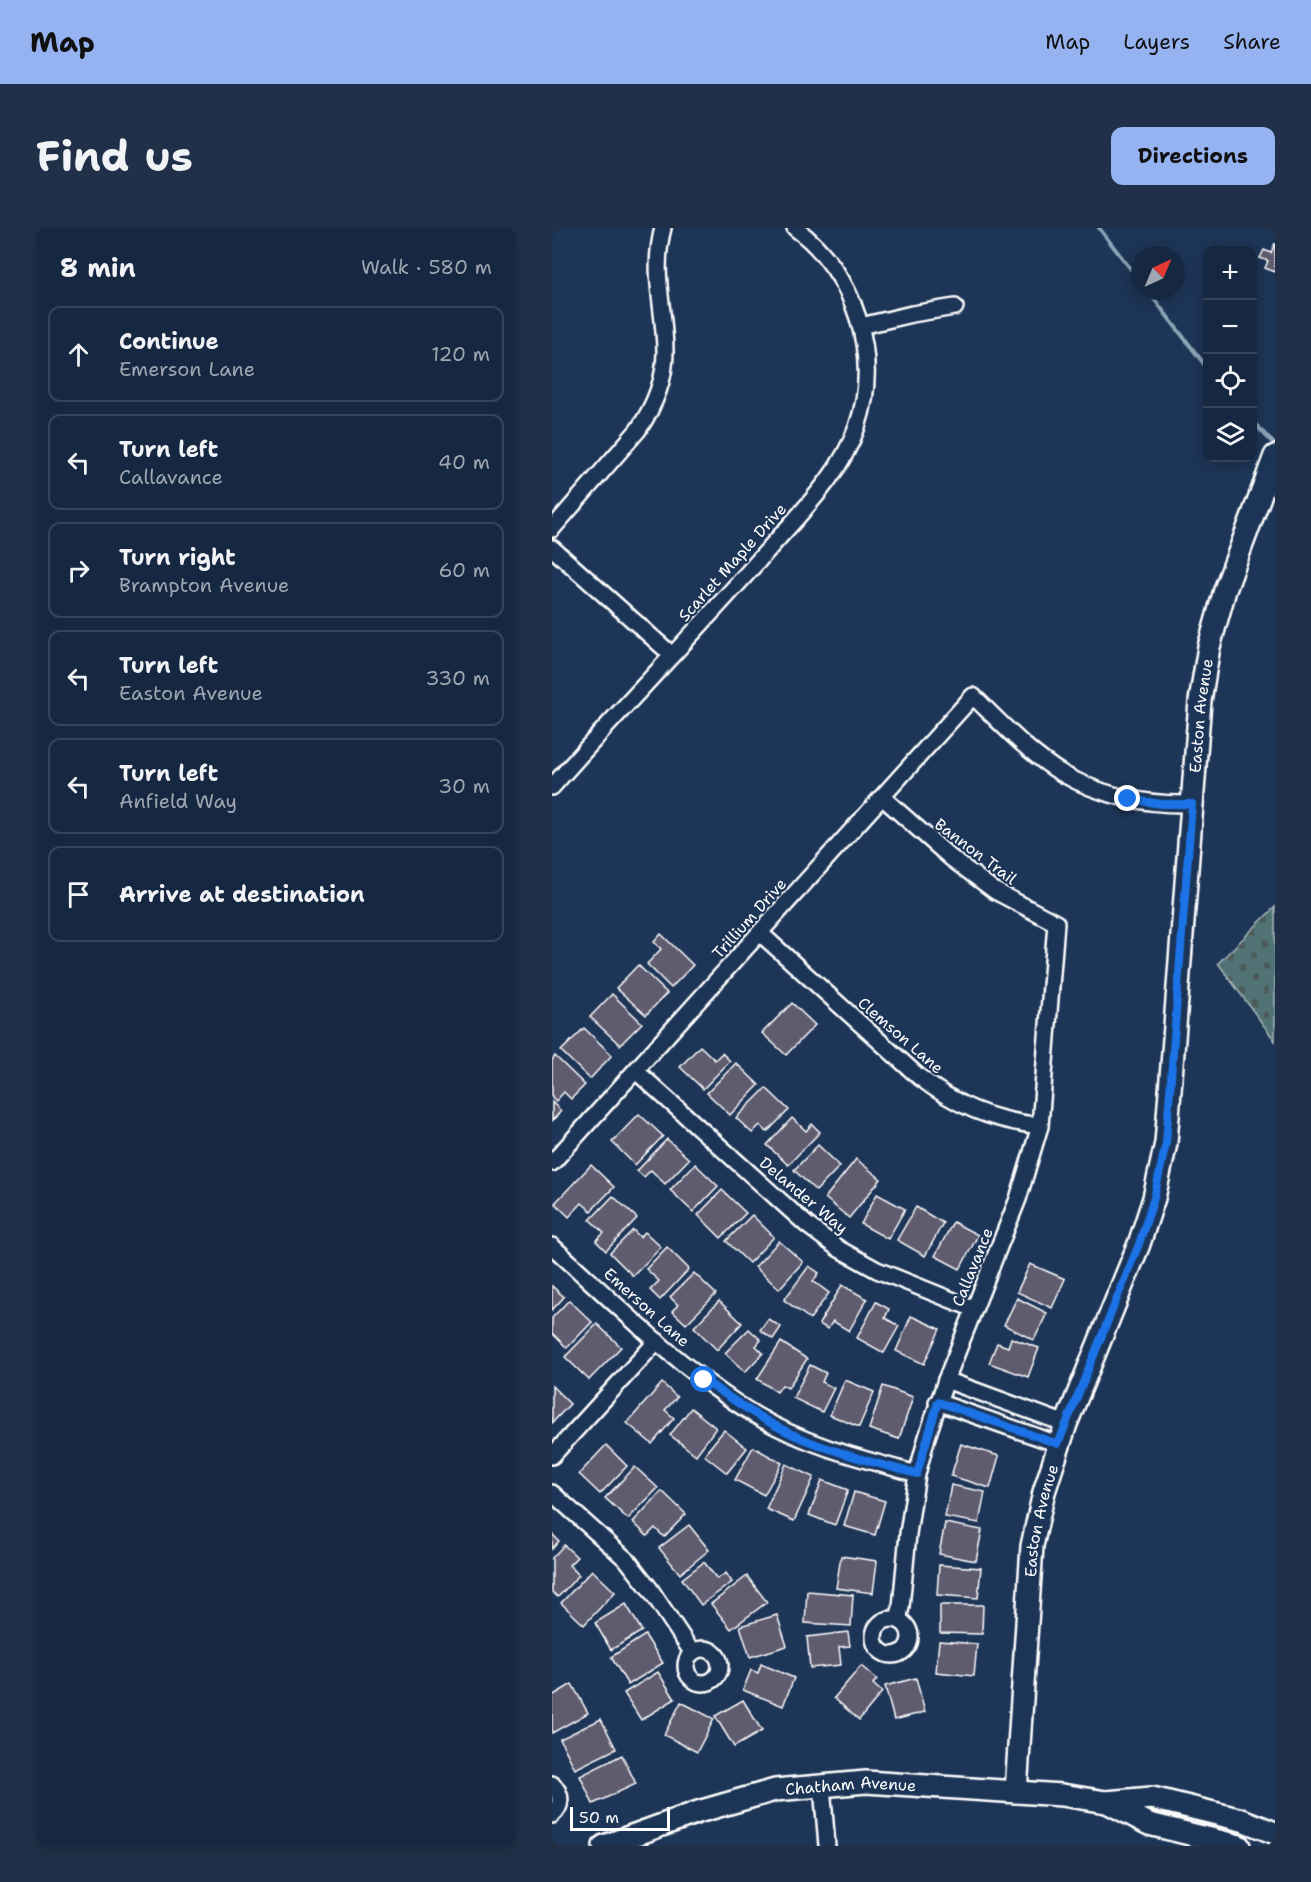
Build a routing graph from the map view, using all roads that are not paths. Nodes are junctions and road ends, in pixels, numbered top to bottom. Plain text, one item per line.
1 (663, 228) edge
2 (795, 228) edge
3 (955, 307) dead end
4 (861, 326) junction
5 (1275, 456) edge
6 (552, 529) edge
7 (552, 548) edge
8 (672, 655) junction
9 (553, 783) edge
10 (882, 797) junction
11 (1192, 804) junction
12 (1056, 923) joint
13 (760, 933) junction
14 (636, 1071) junction
15 (1040, 1126) junction
16 (552, 1163) edge
17 (552, 1246) edge
18 (974, 1309) junction
19 (657, 1341) junction
20 (946, 1380) junction
21 (938, 1402) junction
22 (1066, 1424) junction
23 (1058, 1444) junction
24 (552, 1456) edge
25 (917, 1474) junction
26 (552, 1493) edge
27 (897, 1620) dead end
28 (692, 1652) dead end
29 (552, 1784) edge
30 (822, 1786) junction
31 (1016, 1792) junction
32 (1106, 1802) junction
33 (552, 1815) edge
34 (1275, 1833) edge
35 (604, 1846) edge
36 (827, 1846) edge
37 (1239, 1846) edge

1 - 6 street
2 - 4 street, Scarlet Maple Drive
3 - 4 street
4 - 8 street, Scarlet Maple Drive
5 - 11 street, Easton Avenue
7 - 8 street
8 - 9 street, Scarlet Maple Drive
10 - 11 street, Trillium Drive
10 - 12 street, Bannon Trail
10 - 13 street, Trillium Drive
11 - 22 street, Easton Avenue
12 - 15 street, Callavance
13 - 14 street, Trillium Drive
13 - 15 street, Clemson Lane
14 - 16 street, Trillium Drive
14 - 18 street, Delander Way
15 - 18 street, Callavance
17 - 19 street, Emerson Lane
18 - 20 street, Callavance
19 - 24 street
19 - 25 street, Emerson Lane
20 - 21 street, Callavance
20 - 22 street
21 - 23 street
21 - 25 street, Callavance
22 - 23 street, Easton Avenue
23 - 31 street, Easton Avenue
25 - 27 street, Callavance
26 - 28 street
29 - 33 street
30 - 31 street, Chatham Avenue
30 - 35 street, Chatham Avenue
30 - 36 street
31 - 32 street, Chatham Avenue
32 - 34 street, Chatham Avenue
32 - 37 street, Chatham Avenue

